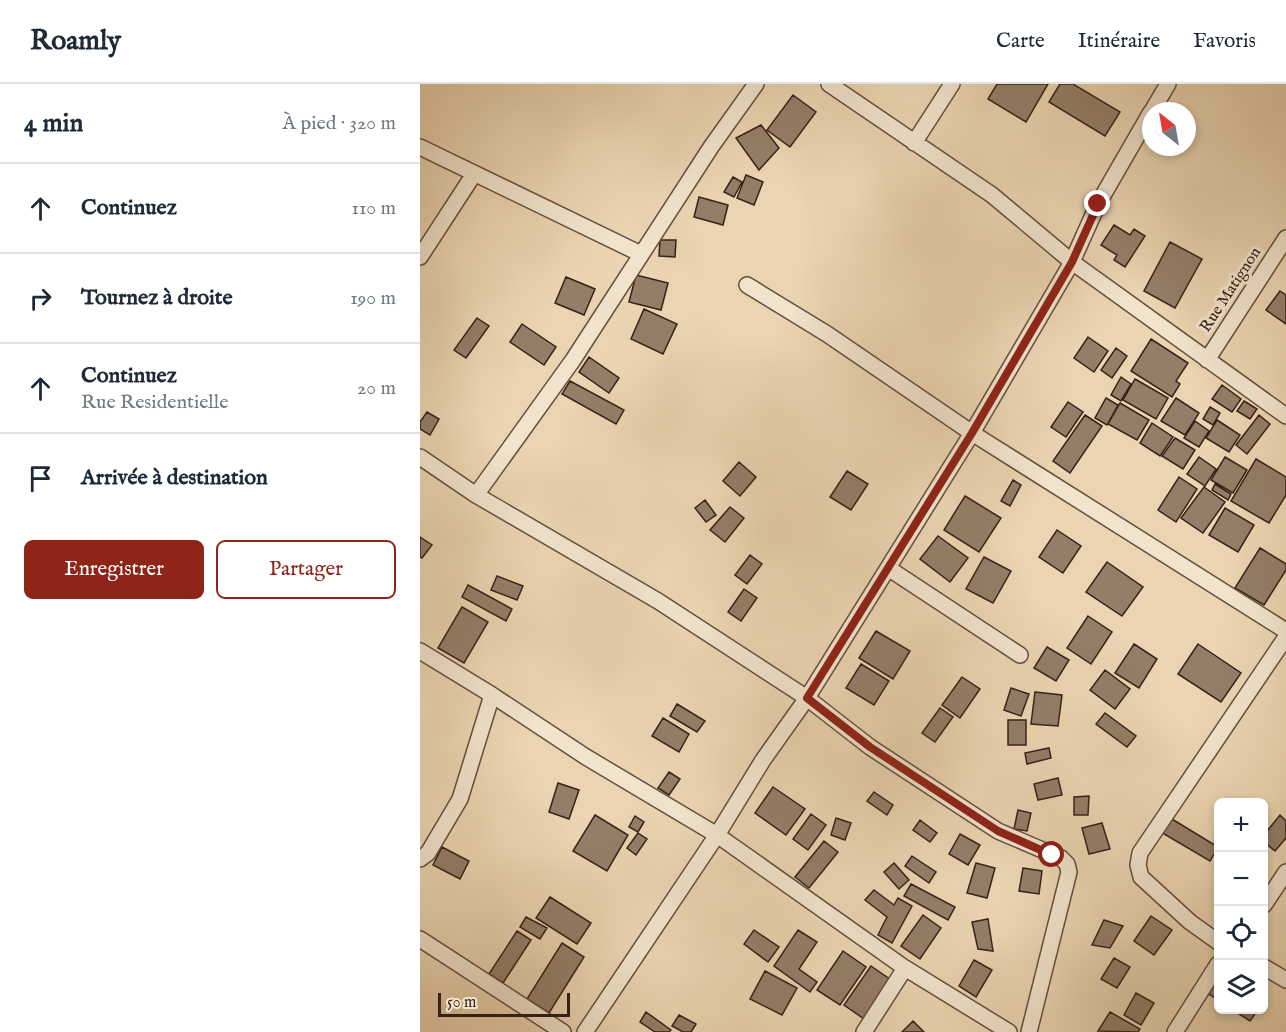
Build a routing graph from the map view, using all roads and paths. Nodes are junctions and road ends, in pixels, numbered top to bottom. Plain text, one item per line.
1 (756, 84) edge
2 (829, 84) edge
3 (952, 84) edge
4 (1168, 84) edge
5 (1157, 102) edge
6 (1142, 128) edge
7 (914, 142) junction
8 (420, 147) edge
9 (474, 174) junction
10 (1286, 238) edge
11 (641, 254) junction
12 (420, 257) edge
13 (1072, 262) junction
14 (747, 285) dead end
15 (1207, 360) junction
16 (1286, 416) edge
17 (972, 433) junction
18 (420, 457) edge
19 (476, 495) junction
20 (888, 568) junction
21 (1286, 631) edge
22 (1286, 637) edge
23 (420, 651) edge
24 (1020, 655) dead end
25 (492, 695) junction
26 (807, 698) junction
27 (717, 835) junction
28 (420, 859) edge
29 (1286, 872) edge
30 (1268, 898) edge
31 (420, 939) edge
32 (1214, 939) edge
33 (905, 968) junction
34 (1214, 970) edge
35 (1268, 970) edge
36 (1286, 980) edge
37 (563, 1032) edge
38 (585, 1032) edge
39 (864, 1032) edge
40 (1010, 1032) edge
41 (1029, 1032) edge
42 (1175, 1032) edge

1 - 11 street
2 - 7 street
3 - 7 street
4 - 5 street
6 - 13 street
7 - 13 street
8 - 9 street
9 - 11 street
9 - 12 street
10 - 15 street, Rue Matignon
11 - 19 street
13 - 15 street
13 - 17 street
14 - 17 street
15 - 16 street
17 - 20 street
17 - 21 street
18 - 19 street
19 - 26 street
20 - 24 street
20 - 26 street
22 - 32 street
23 - 25 street
25 - 27 street
25 - 28 street
26 - 27 street
26 - 41 street
27 - 33 street
27 - 38 street
29 - 30 street
31 - 37 street
33 - 39 street
33 - 40 street
34 - 42 street
35 - 36 street

